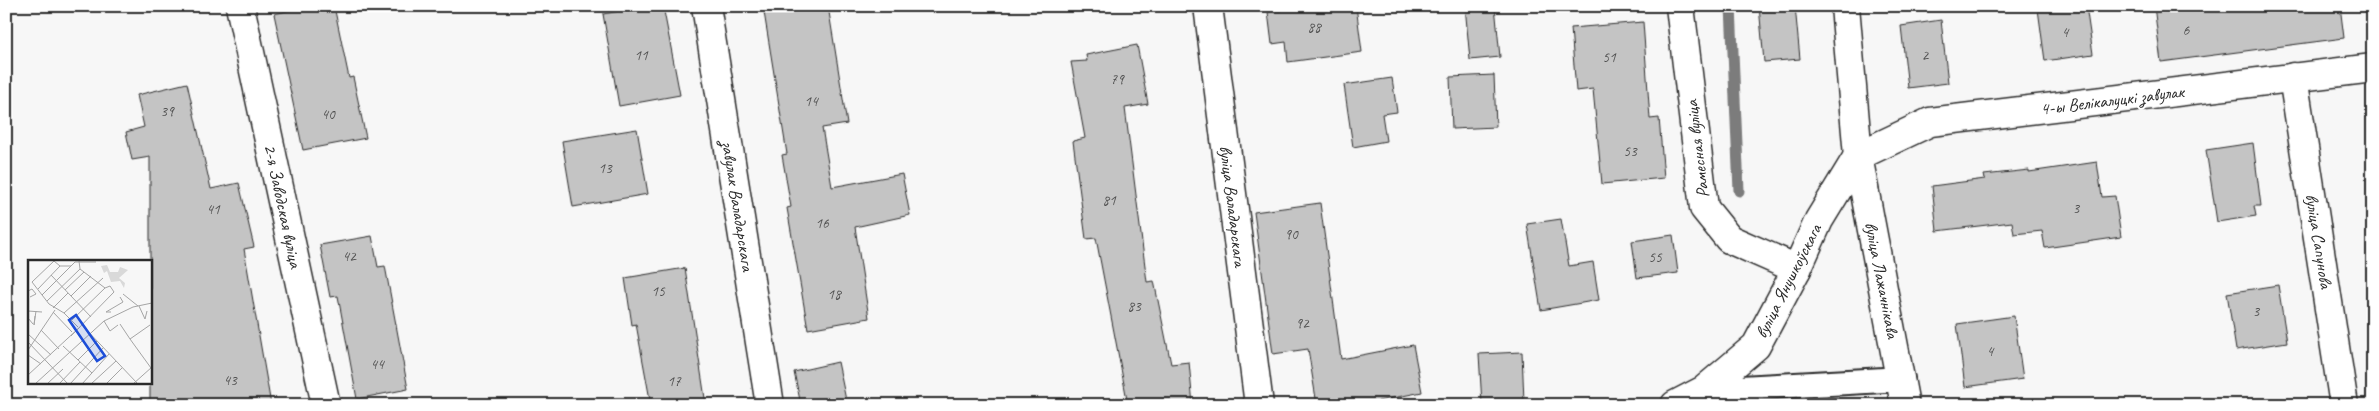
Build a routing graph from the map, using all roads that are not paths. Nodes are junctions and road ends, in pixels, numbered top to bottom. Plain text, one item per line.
1 (240, 6) edge
2 (706, 6) edge
3 (1208, 6) edge
4 (1680, 6) edge
5 (1845, 6) edge
6 (2373, 68) edge
7 (2293, 77) junction
8 (1858, 156) junction
9 (1797, 268) junction
10 (1704, 390) junction
11 (1903, 392) edge
12 (326, 405) edge
13 (770, 405) edge
14 (1259, 405) edge
15 (1675, 405) edge
16 (2344, 405) edge

1 - 12 street, 2-я Заводская вуліца
2 - 13 street, завулак Валадарскага
3 - 14 street, вуліца Валадарскага
4 - 9 street, Рамесная вуліца
5 - 8 street, вуліца Лажачнікава
6 - 7 street, 4-ы Велікалуцкі завулак
7 - 8 street, 4-ы Велікалуцкі завулак
7 - 16 street, вуліца Сапунова
8 - 9 street, вуліца Янушкоўскага
8 - 11 street, вуліца Лажачнікава
9 - 10 street, вуліца Янушкоўскага
10 - 11 lane
10 - 15 street, вуліца Янушкоўскага

